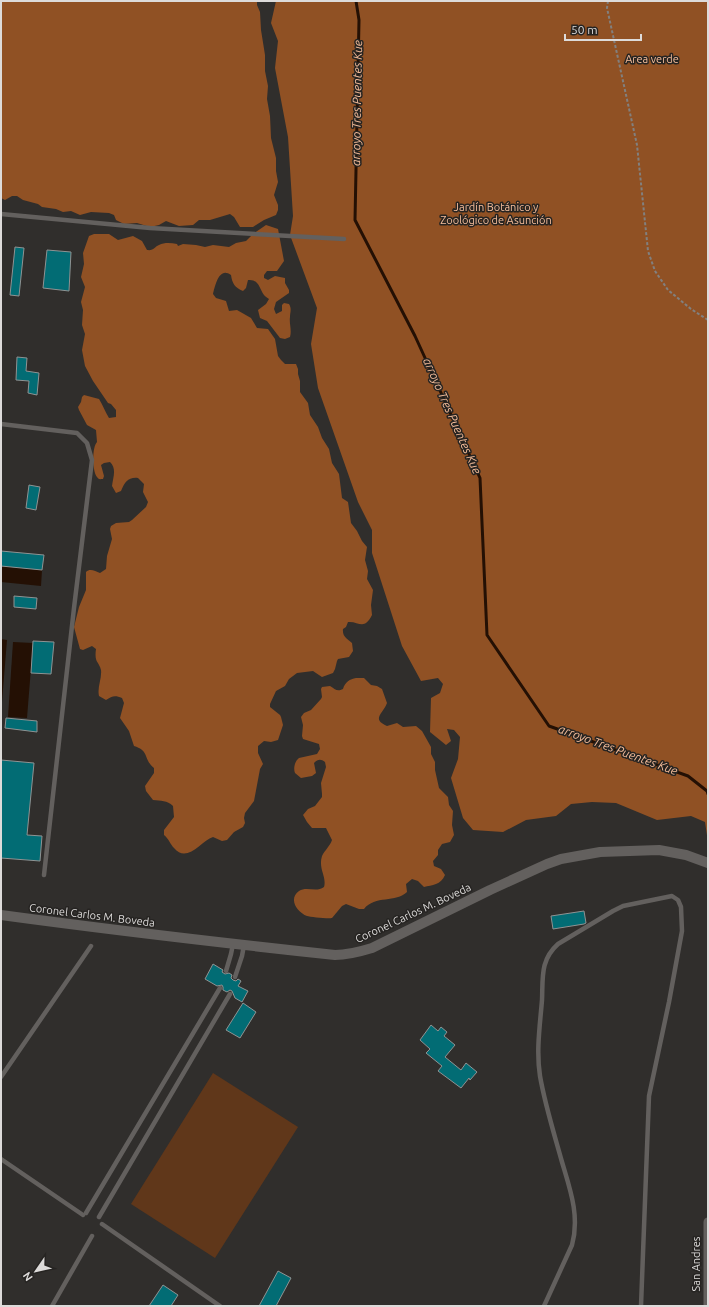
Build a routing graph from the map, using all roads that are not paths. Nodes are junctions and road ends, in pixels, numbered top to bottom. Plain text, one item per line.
1 (1, 214) edge
2 (344, 239) dead end
3 (1, 424) edge
4 (708, 863) edge
5 (44, 874) dead end
6 (1, 915) edge
7 (233, 944) junction
8 (244, 945) junction
9 (91, 946) dead end
10 (226, 971) dead end
11 (235, 977) dead end
12 (220, 988) dead end
13 (230, 994) dead end
14 (1, 1077) edge
15 (1, 1159) edge
16 (99, 1217) dead end
17 (708, 1222) edge
18 (102, 1224) dead end
19 (92, 1236) dead end
20 (708, 1243) edge
21 (52, 1306) edge
22 (220, 1306) edge
23 (544, 1306) edge
24 (641, 1306) edge
25 (708, 1306) edge

1 - 2 lane
3 - 5 lane
4 - 8 street, Coronel Carlos M. Boveda
6 - 7 street, Coronel Carlos M. Boveda
7 - 8 street, Coronel Carlos M. Boveda
7 - 10 lane
8 - 11 lane
9 - 14 lane
12 - 15 lane
13 - 16 lane
17 - 20 street, San Andres
18 - 22 lane
19 - 21 lane
20 - 25 street, San Andres
23 - 24 lane

